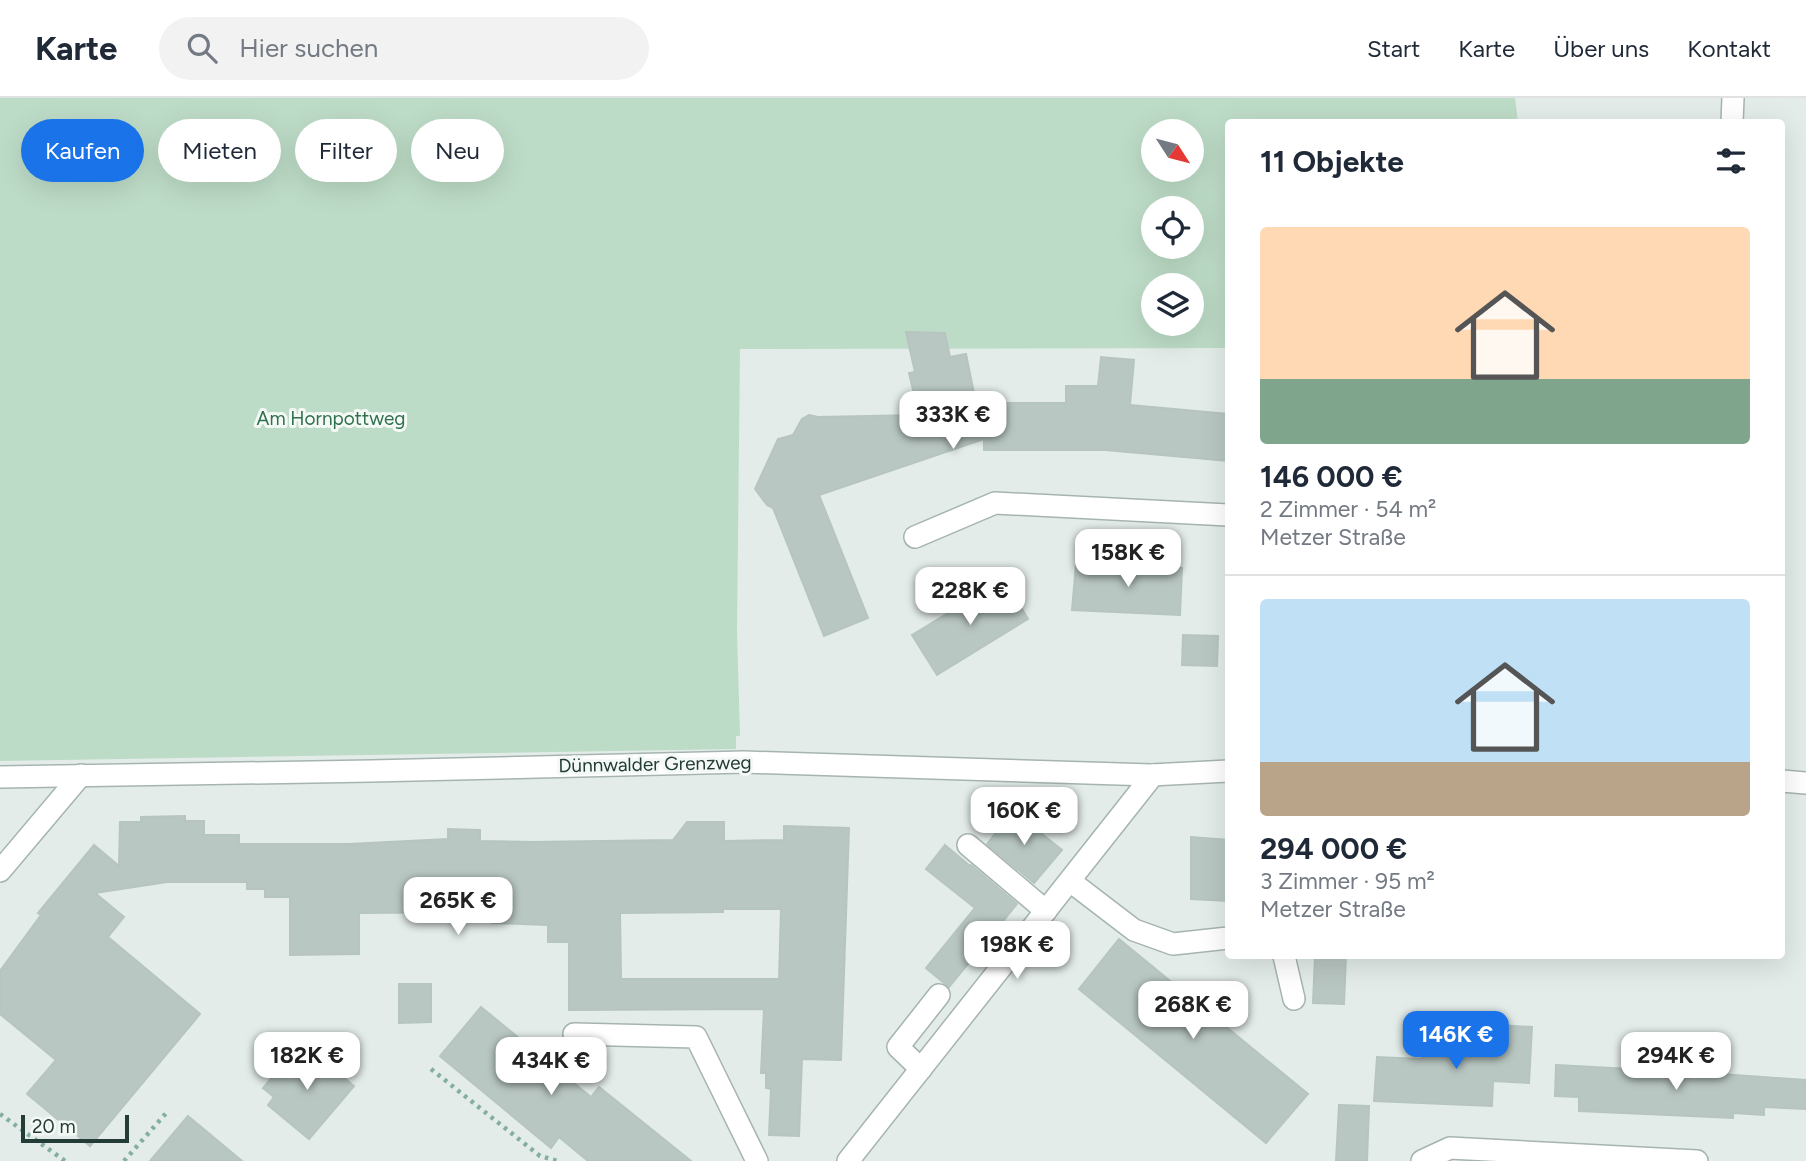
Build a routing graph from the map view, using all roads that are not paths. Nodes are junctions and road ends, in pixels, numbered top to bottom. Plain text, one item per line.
1 (1733, 98) edge
2 (1732, 119) edge
3 (1225, 515) edge
4 (915, 537) dead end
5 (1225, 771) edge
6 (81, 775) junction
7 (1153, 775) junction
8 (0, 777) edge
9 (1785, 781) edge
10 (1806, 783) edge
11 (968, 845) dead end
12 (0, 871) edge
13 (1070, 881) junction
14 (1046, 911) junction
15 (1225, 938) edge
16 (1285, 959) edge
17 (939, 995) dead end
18 (1294, 999) dead end
19 (574, 1034) dead end
20 (922, 1069) junction
21 (757, 1161) edge
22 (848, 1161) edge
23 (1422, 1161) edge
24 (1697, 1161) edge

1 - 2 street
3 - 4 street
5 - 7 street, Dünnwalder Grenzweg
6 - 7 street, Dünnwalder Grenzweg
6 - 8 street, Dünnwalder Grenzweg
6 - 12 street
7 - 13 street
9 - 10 street
11 - 14 street
13 - 14 street
13 - 15 street
14 - 20 street
16 - 18 street
17 - 20 street
19 - 21 street
20 - 22 street
23 - 24 street

